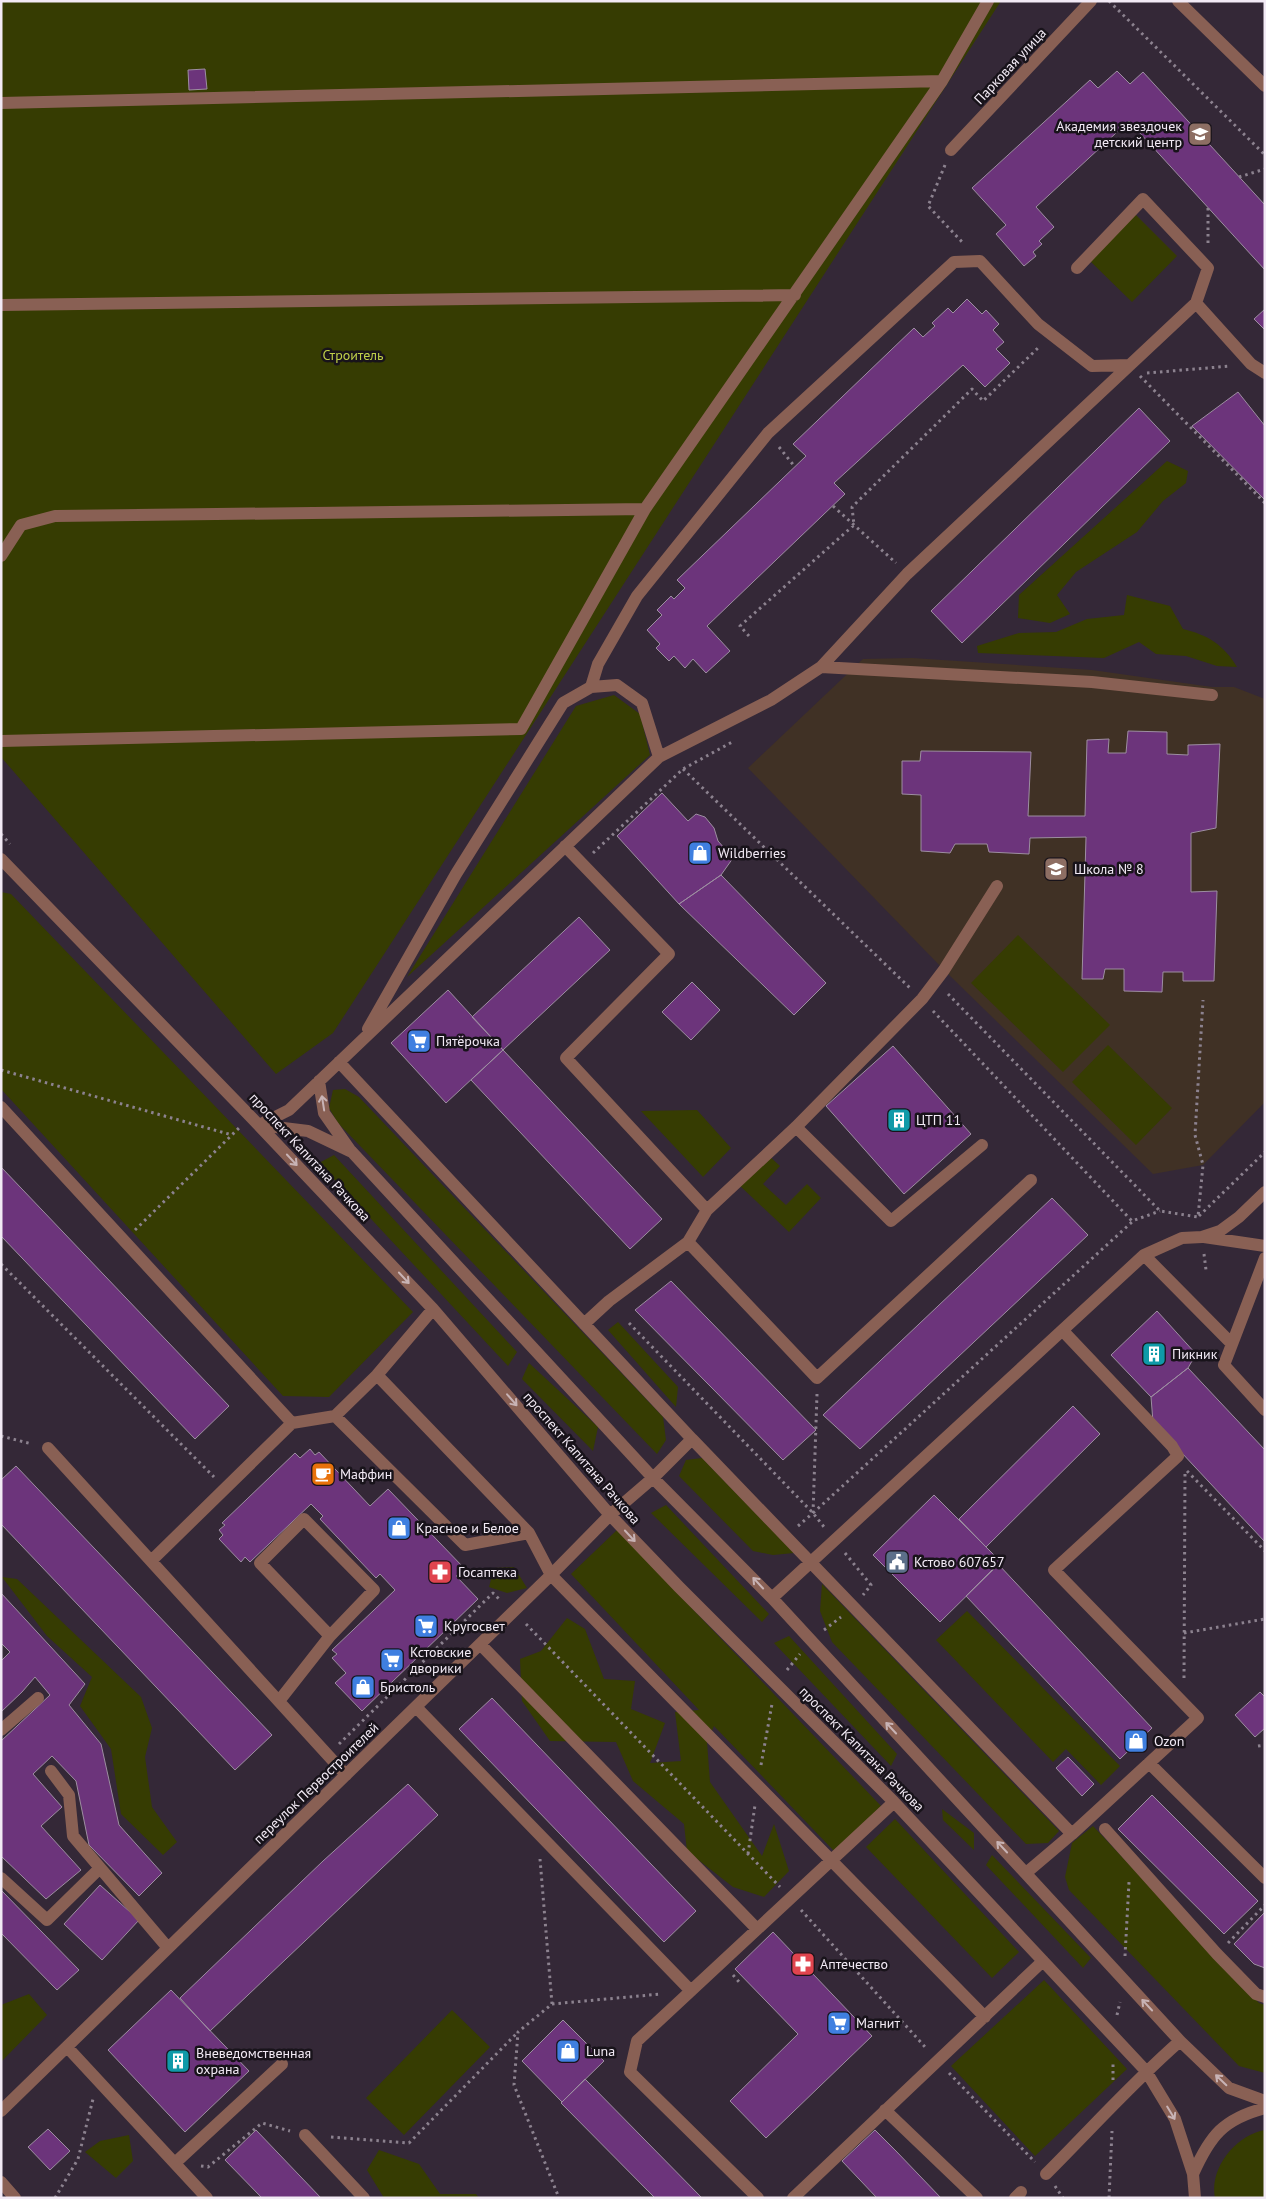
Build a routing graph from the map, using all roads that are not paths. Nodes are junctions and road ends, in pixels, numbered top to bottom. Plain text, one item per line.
1 (988, 1) edge
2 (1091, 1) edge
3 (1178, 1) edge
4 (942, 81) junction
5 (1265, 86) edge
6 (1, 103) edge
7 (951, 150) road end
8 (1076, 268) dead end
9 (794, 295) junction
10 (1196, 303) junction
11 (1, 306) edge
12 (1130, 365) junction
13 (1265, 372) edge
14 (645, 508) junction
15 (1, 556) edge
16 (821, 667) junction
17 (591, 687) junction
18 (1212, 695) dead end
19 (1, 740) edge
20 (659, 757) junction
21 (565, 846) junction
22 (2, 861) edge
23 (997, 886) dead end
24 (362, 1040) junction
25 (339, 1062) junction
26 (319, 1081) junction
27 (1, 1107) edge
28 (259, 1125) junction
29 (796, 1127) junction
30 (982, 1145) dead end
31 (352, 1152) junction
32 (1031, 1180) dead end
33 (1265, 1192) edge
34 (706, 1210) junction
35 (1202, 1237) junction
36 (688, 1242) junction
37 (1265, 1246) edge
38 (1144, 1255) junction
39 (1265, 1258) edge
40 (433, 1310) junction
41 (584, 1324) junction
42 (1063, 1331) junction
43 (1232, 1344) junction
44 (377, 1375) junction
45 (1265, 1410) edge
46 (335, 1416) junction
47 (292, 1422) junction
48 (692, 1439) junction
49 (48, 1448) road end
50 (653, 1478) junction
51 (610, 1515) junction
52 (529, 1533) junction
53 (151, 1561) junction
54 (811, 1562) junction
55 (551, 1575) junction
56 (772, 1598) junction
57 (330, 1636) junction
58 (480, 1644) junction
59 (38, 1698) dead end
60 (279, 1701) junction
61 (416, 1707) junction
62 (1, 1730) edge
63 (1149, 1763) junction
64 (51, 1771) dead end
65 (346, 1775) junction
66 (894, 1802) junction
67 (1105, 1829) dead end
68 (1072, 1834) junction
69 (832, 1860) junction
70 (100, 1868) junction
71 (1026, 1873) junction
72 (1, 1878) edge
73 (1265, 1878) edge
74 (758, 1929) junction
75 (168, 1948) junction
76 (1043, 1961) junction
77 (691, 1991) junction
78 (1265, 1997) edge
79 (985, 2016) junction
80 (1180, 2041) junction
81 (67, 2047) junction
82 (282, 2064) dead end
83 (1146, 2071) junction
84 (1265, 2101) edge
85 (1265, 2108) edge
86 (885, 2110) junction
87 (1, 2111) edge
88 (305, 2135) road end
89 (175, 2163) junction
90 (1046, 2174) dead end
91 (1193, 2174) junction
92 (1, 2182) edge
93 (1193, 2195) edge
94 (15, 2198) edge
95 (207, 2198) edge
96 (364, 2198) edge
97 (758, 2198) edge
98 (793, 2198) edge
99 (977, 2198) edge

1 - 4 street
2 - 7 street, Парковая улица
3 - 5 street
4 - 6 street
4 - 9 street
8 - 10 street
9 - 11 street
9 - 14 street
10 - 12 street
10 - 13 street
12 - 16 street
12 - 17 street
14 - 15 street
14 - 19 street
16 - 18 street
16 - 20 street
17 - 20 street
17 - 24 street
20 - 21 street
21 - 24 street
21 - 34 street
22 - 28 street, проспект Капитана Рачкова
23 - 29 street
24 - 25 street
25 - 26 street
25 - 41 street
26 - 28 street
31 -> 26 street
27 - 47 street
28 - 31 street
28 -> 40 street, проспект Капитана Рачкова
29 - 30 street
29 - 34 street
31 - 50 street
32 - 36 street
33 - 35 street
34 - 36 street
35 - 37 street
35 - 38 street
36 - 41 street
38 - 42 street
38 - 43 street
39 - 43 street
40 - 44 street
40 -> 51 street, проспект Капитана Рачкова
41 - 48 street
42 - 54 street
42 - 63 street
43 - 45 street
44 - 46 street
44 - 52 street
46 - 47 street
46 - 52 street
47 - 53 street
48 - 50 street, переулок Первостроителей
48 - 54 street
49 - 53 street
50 - 51 street, переулок Первостроителей
56 -> 50 street
51 - 55 street, переулок Первостроителей
51 -> 66 street, проспект Капитана Рачкова
52 - 55 street
53 - 60 street
54 - 56 street
54 - 68 street
55 - 58 street, переулок Первостроителей
55 - 69 street
71 -> 56 street
57 - 57 street
57 - 60 street
58 - 61 street, переулок Первостроителей
58 - 74 street
59 - 62 street
60 - 65 street
61 - 65 street, переулок Первостроителей
61 - 77 street
63 - 68 street
63 - 73 street
64 - 70 street
65 - 75 street, переулок Первостроителей
66 - 69 street
66 - 76 street, проспект Капитана Рачкова
67 - 78 street
68 - 71 street
69 - 74 street
69 - 79 street
70 - 72 street
70 - 75 street
80 -> 71 street
74 - 77 street
75 - 81 street, переулок Первостроителей
76 - 79 street
76 - 83 street, проспект Капитана Рачкова
77 - 97 street
79 - 86 street
80 - 83 street
84 -> 80 street
81 - 87 street, переулок Первостроителей
81 - 89 street
82 - 89 street
83 - 90 street
83 -> 91 street, проспект Капитана Рачкова
85 - 91 street
86 - 98 street
86 - 99 street
88 - 96 street
89 - 95 street
91 - 93 street
92 - 94 street

